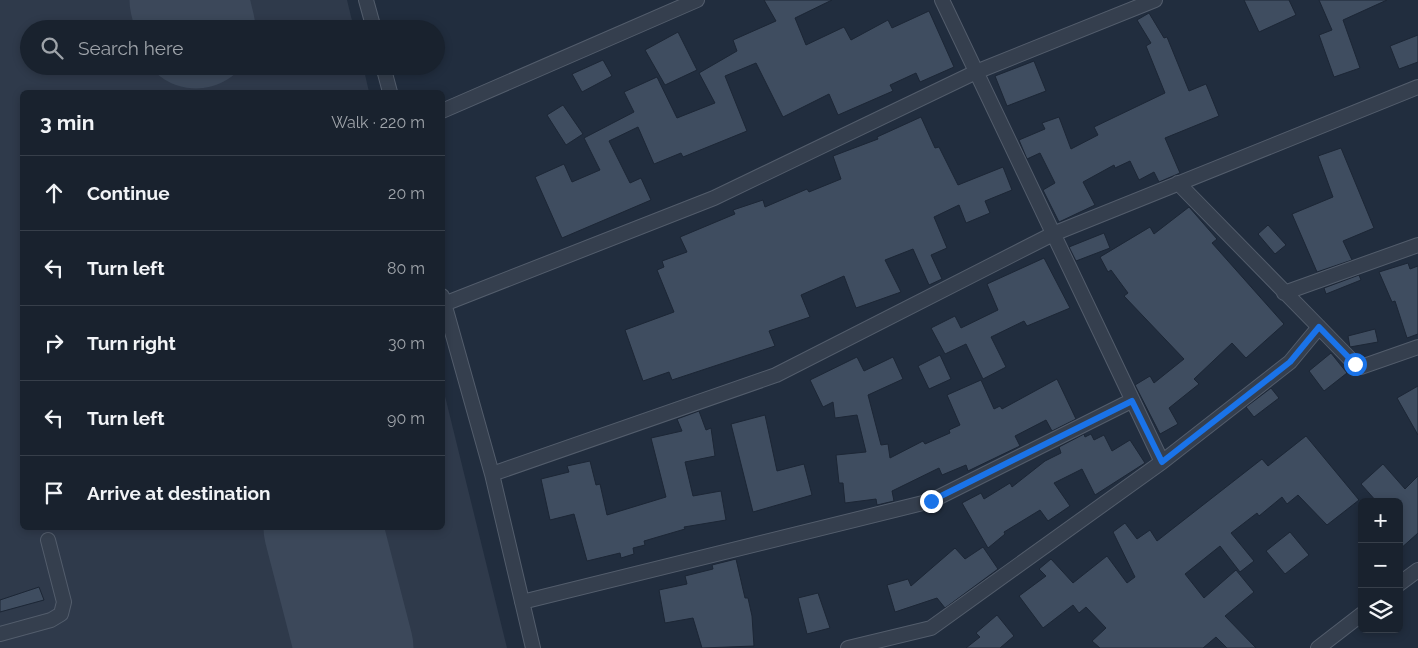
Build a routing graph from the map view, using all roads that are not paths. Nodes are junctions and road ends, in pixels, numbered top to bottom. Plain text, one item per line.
1 (366, 0) edge
2 (697, 0) edge
3 (942, 0) edge
4 (1156, 0) edge
5 (372, 20) edge
6 (976, 72) junction
7 (386, 75) edge
8 (1418, 87) edge
9 (390, 90) edge
10 (445, 109) edge
11 (1178, 183) junction
12 (1053, 234) junction
13 (1418, 245) edge
14 (1284, 294) junction
15 (445, 300) edge
16 (445, 304) edge
17 (1319, 327) junction
18 (1418, 347) edge
19 (1132, 401) junction
20 (1162, 462) junction
21 (492, 474) junction
22 (48, 540) dead end
23 (1418, 570) edge
24 (1403, 581) edge
25 (522, 602) junction
26 (1358, 617) edge
27 (0, 634) edge
28 (533, 648) edge
29 (848, 648) edge
30 (1318, 648) edge

1 - 5 street
2 - 10 street
3 - 6 street
4 - 6 street
6 - 12 street
6 - 15 street
7 - 9 street
8 - 11 street
11 - 12 street
11 - 14 street
12 - 19 street
12 - 21 street
13 - 14 street
14 - 17 street
16 - 21 street
17 - 18 street
17 - 20 street
19 - 20 street
19 - 25 street
20 - 29 street
21 - 25 street
22 - 27 street
23 - 24 street
25 - 28 street
26 - 30 street

